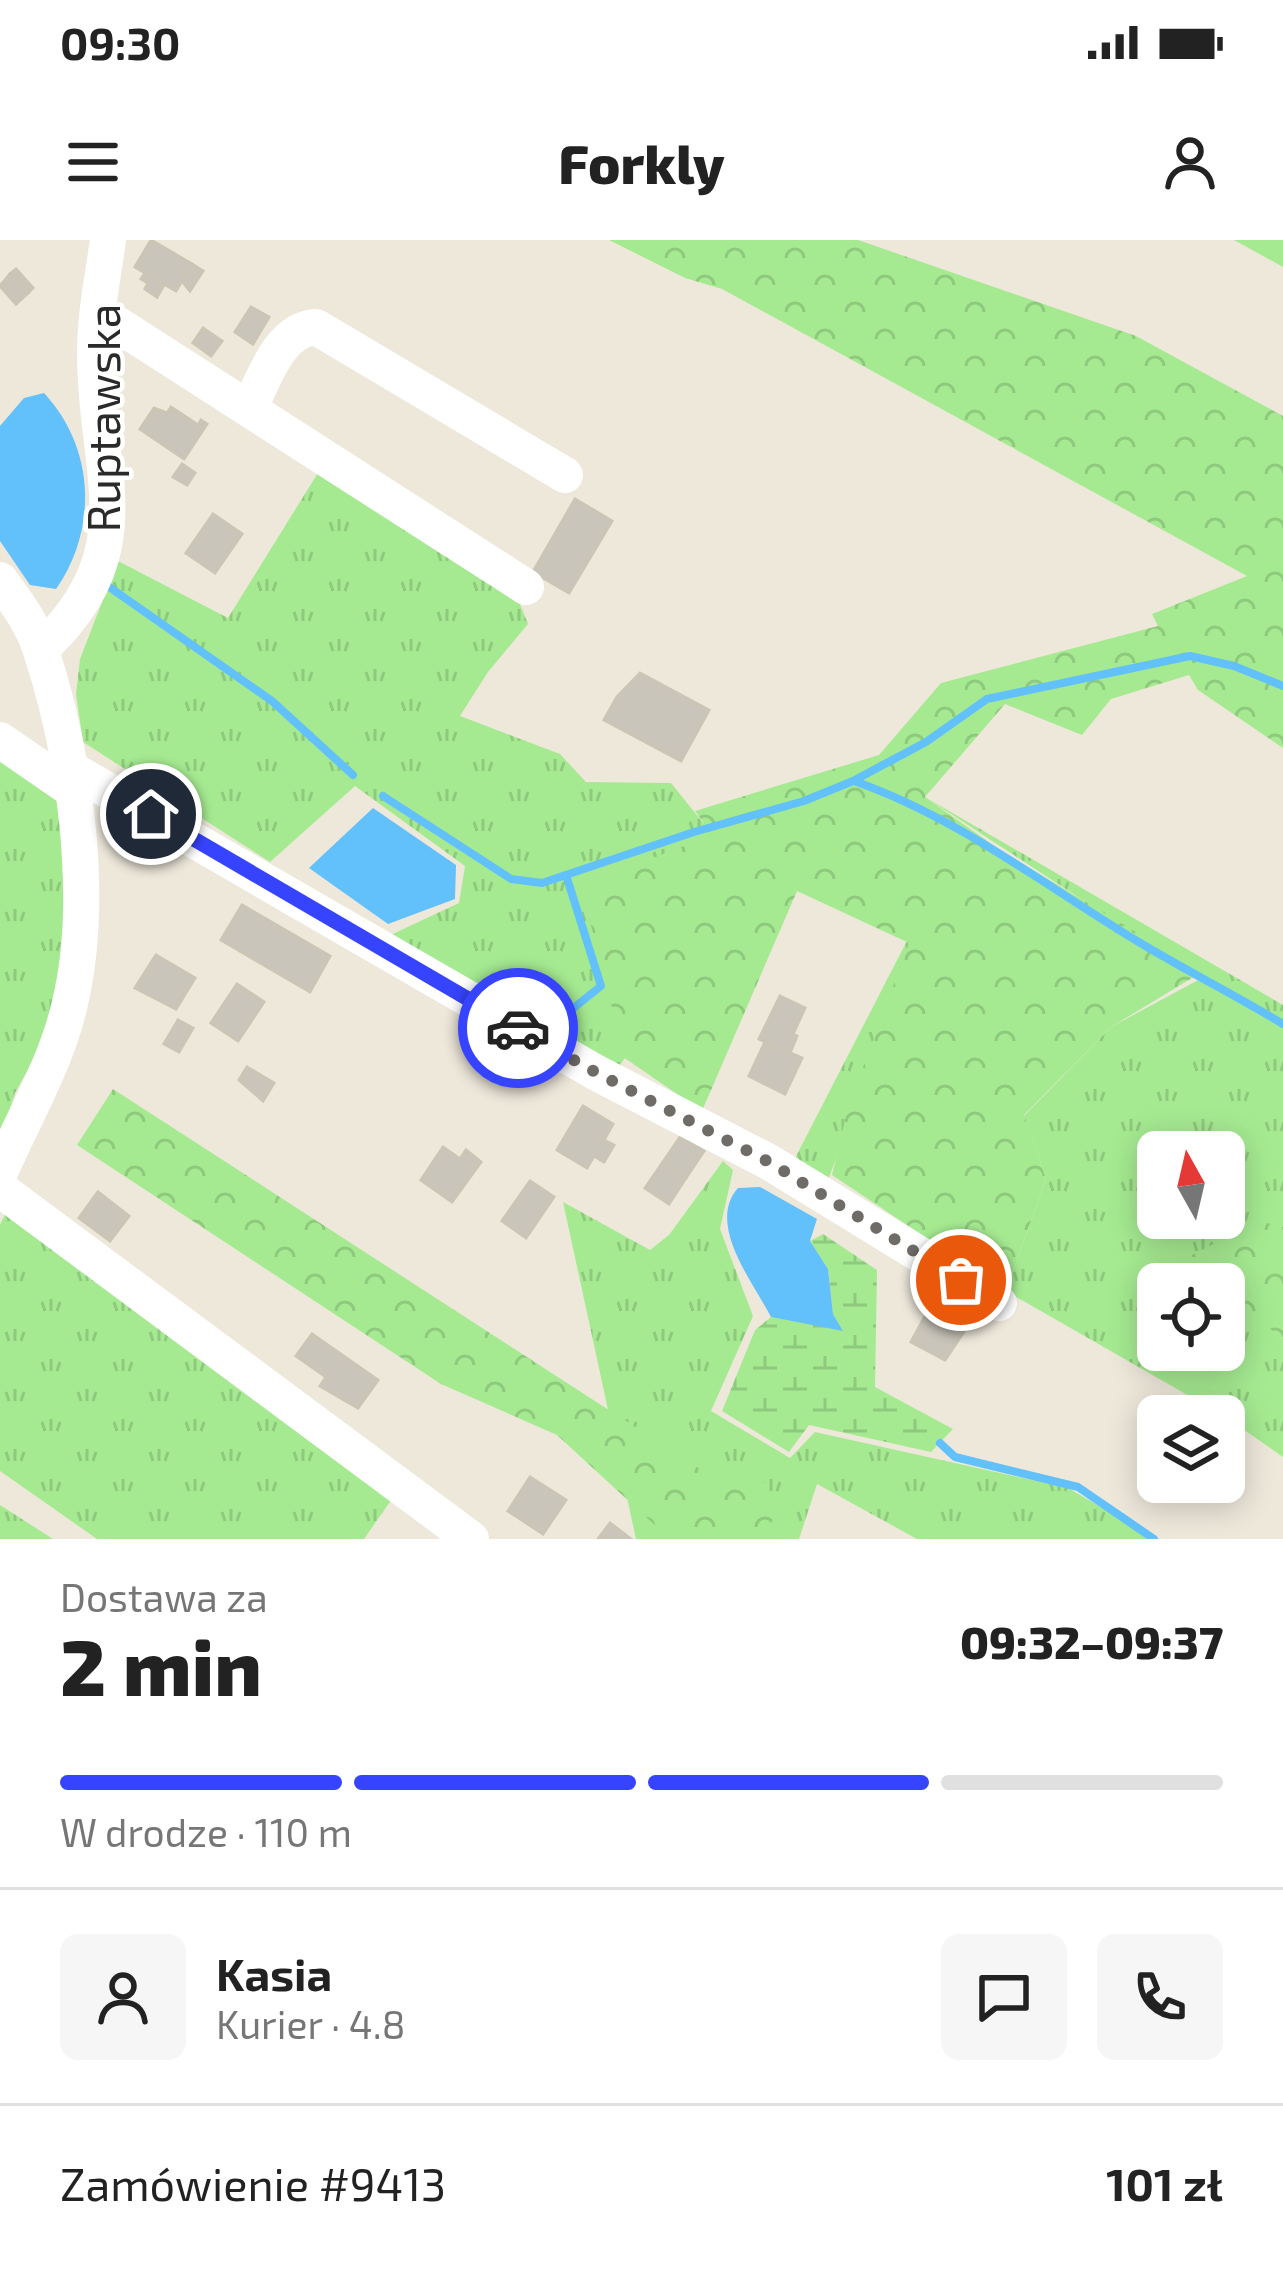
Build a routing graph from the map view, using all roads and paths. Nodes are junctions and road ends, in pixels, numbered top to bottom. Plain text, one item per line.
1 (108, 240) edge
2 (98, 312) junction
3 (249, 409) junction
4 (565, 475) dead end
5 (0, 580) edge
6 (526, 587) dead end
7 (41, 649) junction
8 (0, 740) edge
9 (70, 778) junction
10 (0, 1172) edge
11 (0, 1189) edge
12 (999, 1303) dead end
13 (471, 1539) edge

1 - 2 street, Ruptawska
2 - 3 street
2 - 7 street, Ruptawska
3 - 4 street
3 - 6 street
5 - 7 street
7 - 9 street
8 - 9 street
9 - 10 street
9 - 12 street
11 - 13 street

